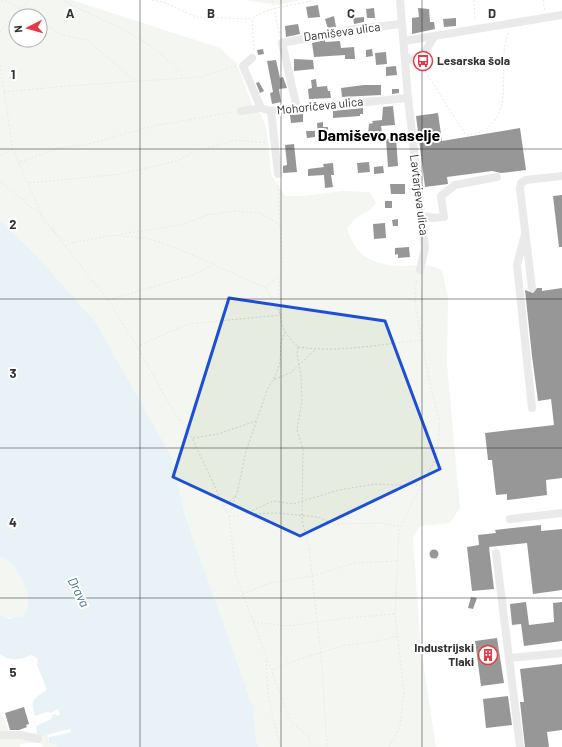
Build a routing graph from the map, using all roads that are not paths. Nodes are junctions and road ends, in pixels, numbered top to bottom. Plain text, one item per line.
1 (400, 0) edge
2 (562, 16) edge
3 (402, 24) junction
4 (434, 37) junction
5 (404, 41) junction
6 (405, 56) junction
7 (252, 58) road end
8 (408, 98) junction
9 (261, 108) junction
10 (297, 108) junction
11 (241, 111) road end
12 (271, 111) junction
13 (278, 174) road end
14 (562, 176) edge
15 (497, 177) dead end
16 (421, 215) junction
17 (525, 234) junction
18 (420, 270) road end
19 (532, 288) dead end
20 (532, 408) dead end
21 (562, 513) edge
22 (510, 519) dead end
23 (496, 553) dead end
24 (562, 653) edge
25 (509, 658) junction
26 (0, 734) edge
27 (38, 739) dead end
28 (520, 747) edge

1 - 3 street, Lavtarjeva ulica
2 - 4 street
3 - 5 street, Lavtarjeva ulica
3 - 10 street, Damiševa ulica
4 - 5 street
4 - 6 street
5 - 6 street, Lavtarjeva ulica
6 - 8 street, Lavtarjeva ulica
7 - 9 street
8 - 10 street, Mohoričeva ulica
8 - 16 street, Lavtarjeva ulica
9 - 11 street
9 - 12 street
10 - 12 street, Mohoričeva ulica
12 - 13 street, Mohoričeva ulica
14 - 17 street
15 - 16 street
16 - 18 street, Lavtarjeva ulica
17 - 19 street
17 - 20 street
21 - 22 street
23 - 25 street
24 - 25 street
25 - 28 street
26 - 27 street

